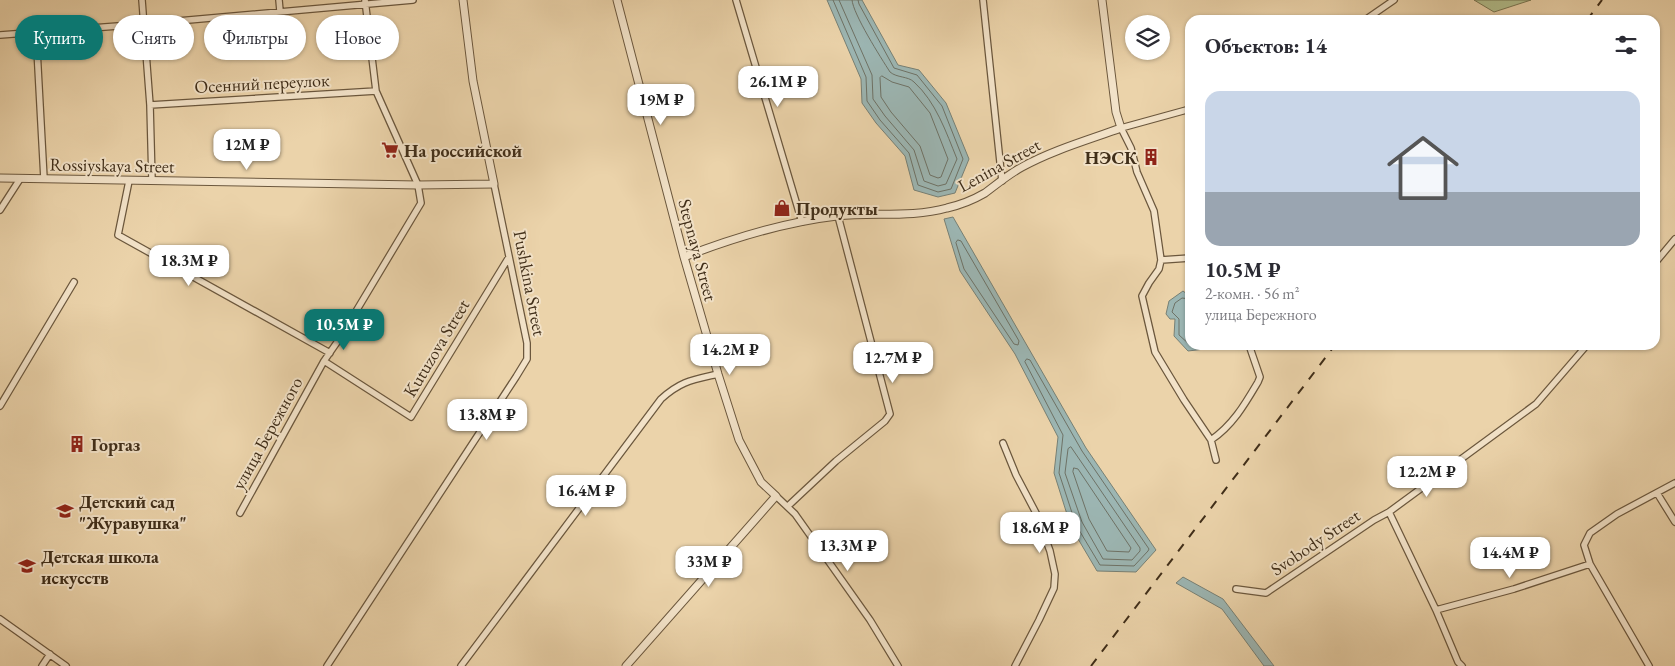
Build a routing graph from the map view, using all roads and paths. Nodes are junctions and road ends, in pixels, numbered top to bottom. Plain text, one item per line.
1 (142, 0) edge
2 (279, 0) edge
3 (413, 0) edge
4 (463, 0) edge
5 (617, 0) edge
6 (736, 0) edge
7 (982, 0) edge
8 (1102, 0) edge
9 (1394, 0) edge
10 (365, 2) edge
11 (280, 11) junction
12 (143, 15) edge
13 (1372, 15) edge
14 (194, 19) edge
15 (15, 33) edge
16 (0, 35) edge
17 (38, 60) edge
18 (147, 60) edge
19 (376, 91) junction
20 (150, 105) junction
21 (1185, 110) edge
22 (1121, 128) junction
23 (0, 178) edge
24 (44, 178) junction
25 (20, 179) junction
26 (129, 181) junction
27 (152, 181) junction
28 (1002, 181) junction
29 (494, 184) junction
30 (418, 185) junction
31 (0, 210) edge
32 (838, 216) junction
33 (802, 222) junction
34 (1675, 239) edge
35 (509, 257) junction
36 (684, 257) junction
37 (1660, 257) edge
38 (1185, 258) edge
39 (1161, 260) junction
40 (74, 282) dead end
41 (1251, 350) edge
42 (1583, 350) edge
43 (330, 353) junction
44 (324, 361) junction
45 (718, 374) junction
46 (0, 406) edge
47 (1211, 440) junction
48 (1003, 443) dead end
49 (1216, 460) dead end
50 (1675, 483) edge
51 (1657, 493) junction
52 (776, 496) junction
53 (788, 506) junction
54 (1389, 512) junction
55 (240, 513) dead end
56 (1675, 522) edge
57 (1590, 564) junction
58 (1236, 589) dead end
59 (1436, 610) junction
60 (0, 619) edge
61 (50, 654) junction
62 (42, 666) edge
63 (66, 666) edge
64 (327, 666) edge
65 (461, 666) edge
66 (626, 666) edge
67 (898, 666) edge
68 (1015, 666) edge
69 (1462, 666) edge
70 (1649, 666) edge

1 - 12 street
2 - 11 street
3 - 10 street
4 - 29 street, Pushkina Street
5 - 36 street, Stepnaya Street
6 - 33 street
7 - 28 street
8 - 22 street
9 - 13 street
10 - 11 street
10 - 19 street
11 - 14 street
15 - 16 street
17 - 24 street
18 - 20 street
19 - 20 street, Осенний переулок
19 - 30 street
20 - 27 street
21 - 22 street, Lenina Street
22 - 28 street, Lenina Street
22 - 39 street
23 - 25 street, Rossiyskaya Street
24 - 25 street, Rossiyskaya Street
24 - 26 street, Rossiyskaya Street
25 - 31 street
26 - 27 street, Rossiyskaya Street
26 - 43 street
27 - 30 street, Rossiyskaya Street
28 - 32 street, Lenina Street
29 - 30 street, Rossiyskaya Street
29 - 35 street, Pushkina Street
30 - 43 street, улица Бережного
32 - 33 street, Lenina Street
32 - 53 street
33 - 36 street, Lenina Street
34 - 37 street
35 - 44 street, Kutuzova Street
35 - 64 street, Pushkina Street
36 - 45 street, Stepnaya Street
38 - 39 street
39 - 47 street
40 - 46 street
41 - 47 street
42 - 54 street, Svobody Street
43 - 44 street, улица Бережного
44 - 55 street, улица Бережного
45 - 52 street, Stepnaya Street
45 - 65 street
47 - 49 street
48 - 68 street
50 - 51 street
51 - 56 street
51 - 57 street
52 - 53 street, Stepnaya Street
52 - 66 street
53 - 67 street, Stepnaya Street
54 - 58 street, Svobody Street
54 - 59 street
57 - 59 street
57 - 70 street
59 - 69 street
60 - 61 street
61 - 62 street
61 - 63 street

